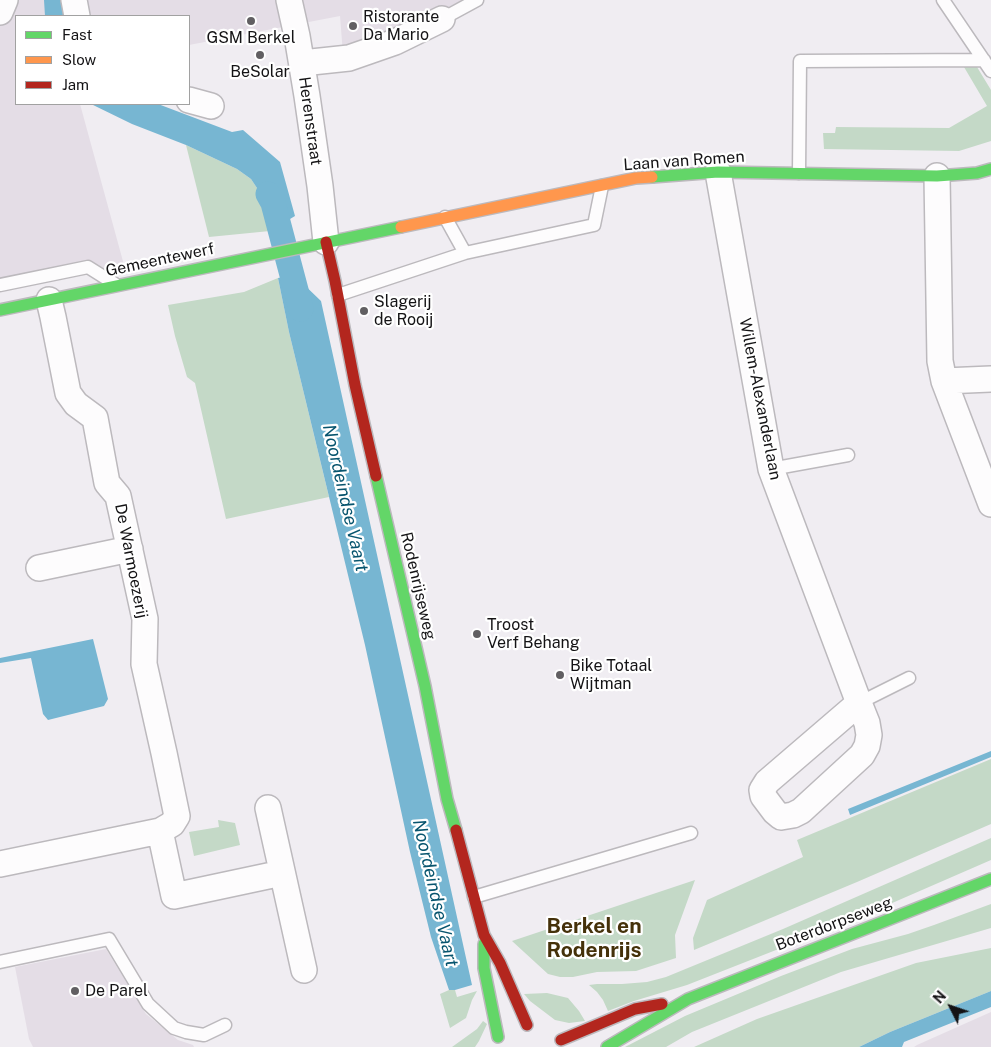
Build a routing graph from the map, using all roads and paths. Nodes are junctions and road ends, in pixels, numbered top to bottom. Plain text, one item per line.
1 (5, 0) edge
2 (74, 0) edge
3 (289, 0) edge
4 (477, 0) edge
5 (943, 0) edge
6 (0, 12) edge
7 (77, 15) edge
8 (442, 19) joint
9 (302, 62) junction
10 (988, 66) edge
11 (991, 170) edge
12 (718, 172) junction
13 (799, 173) junction
14 (937, 176) junction
15 (602, 186) junction
16 (445, 218) junction
17 (318, 245) junction
18 (465, 253) junction
19 (0, 285) edge
20 (117, 285) junction
21 (338, 295) junction
22 (48, 300) junction
23 (0, 310) edge
24 (991, 379) edge
25 (944, 382) junction
26 (848, 455) dead end
27 (771, 469) junction
28 (991, 504) edge
29 (130, 549) junction
30 (39, 568) dead end
31 (908, 678) dead end
32 (860, 703) junction
33 (268, 808) dead end
34 (160, 831) junction
35 (691, 833) dead end
36 (0, 864) edge
37 (282, 872) junction
38 (991, 879) edge
39 (474, 897) junction
40 (484, 935) junction
41 (0, 962) edge
42 (304, 970) dead end
43 (688, 998) junction
44 (224, 1024) dead end
45 (506, 1031) junction
46 (560, 1040) edge
47 (490, 1047) edge
48 (607, 1047) edge

1 - 6 street
2 - 7 street
3 - 9 street, Herenstraat
4 - 8 lane
5 - 10 lane
8 - 9 street
9 - 17 street, Herenstraat
10 - 13 lane
11 - 14 street, Laan van Romen
12 - 13 street, Laan van Romen
12 - 15 street, Laan van Romen
12 - 27 street, Willem-Alexanderlaan
13 - 14 street, Laan van Romen
14 - 25 street
15 - 16 street, Laan van Romen
15 - 18 lane
16 - 17 street, Laan van Romen
16 - 18 lane
17 - 20 street, Gemeentewerf
17 - 21 street, Rodenrijseweg
18 - 21 lane
19 - 20 lane
20 - 22 street, Gemeentewerf
21 - 39 street, Rodenrijseweg
22 - 23 street, Gemeentewerf
22 - 29 street, De Warmoezerij
24 - 25 street
25 - 28 street
26 - 27 lane
27 - 32 street, Willem-Alexanderlaan
29 - 30 street
29 - 34 street, De Warmoezerij
31 - 32 lane
32 - 32 street, Willem-Alexanderlaan
33 - 37 street
34 - 36 street
34 - 37 street
35 - 39 lane
37 - 42 street
38 - 43 street, Boterdorpseweg
39 - 40 street, Rodenrijseweg
40 - 45 street, Rodenrijseweg
40 - 45 street, Rodenrijseweg
41 - 44 lane
43 - 46 street, Boterdorpseweg
43 - 48 street, Boterdorpseweg
45 - 47 street

